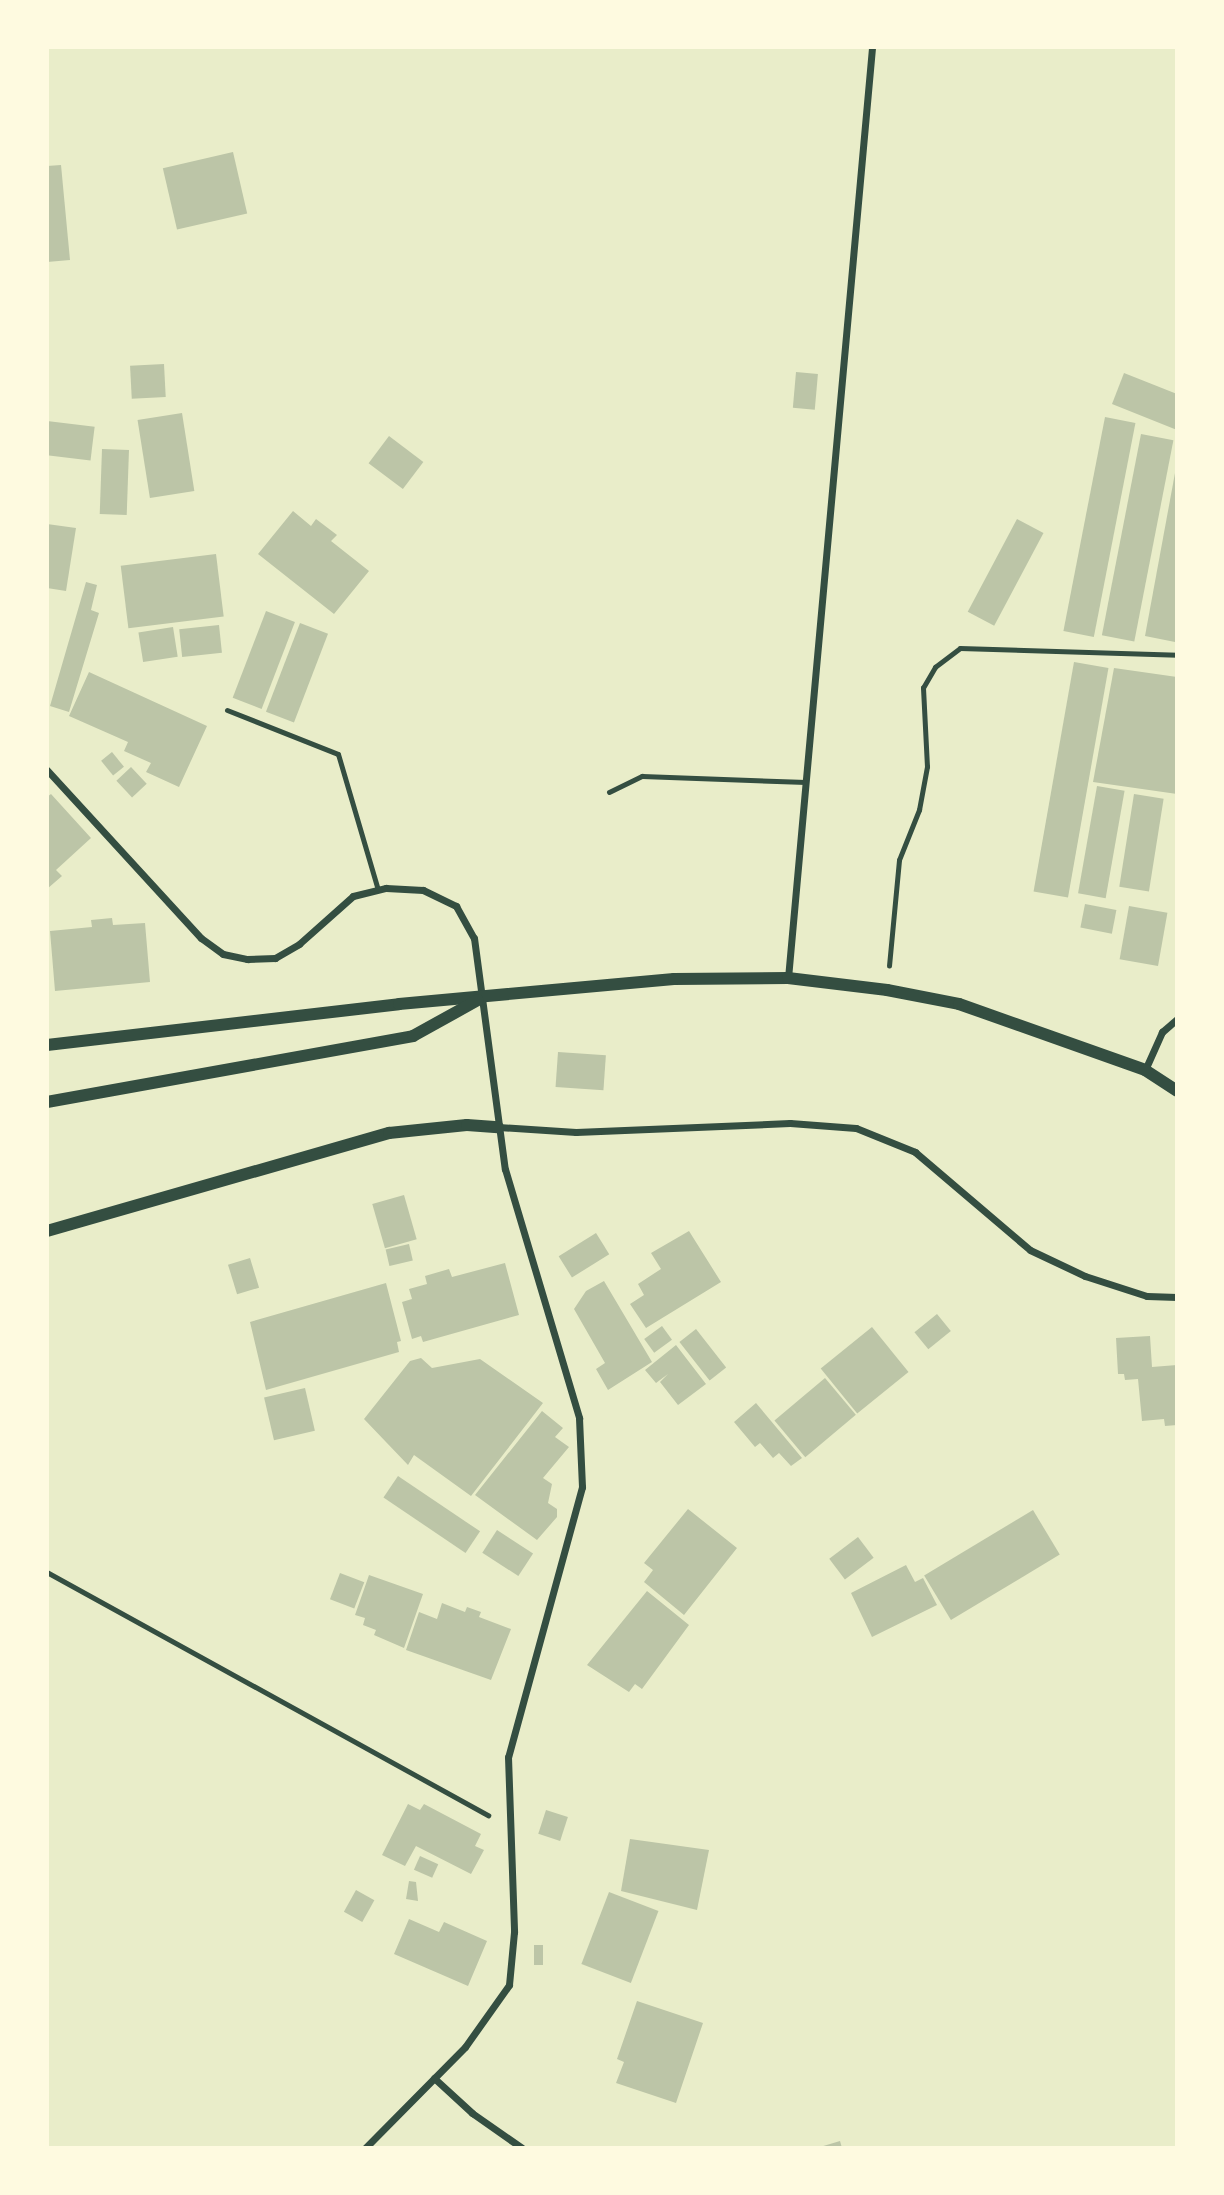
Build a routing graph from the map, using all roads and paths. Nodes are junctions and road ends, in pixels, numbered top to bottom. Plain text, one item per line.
1 (872, 47) edge
2 (1177, 655) edge
3 (227, 710) dead end
4 (47, 770) edge
5 (806, 782) junction
6 (609, 792) dead end
7 (378, 890) junction
8 (788, 978) junction
9 (887, 990) junction
10 (485, 997) junction
11 (1177, 1018) edge
12 (47, 1045) edge
13 (1144, 1070) junction
14 (1177, 1091) edge
15 (47, 1102) edge
16 (498, 1127) junction
17 (47, 1231) edge
18 (1177, 1297) edge
19 (47, 1572) edge
20 (485, 1813) dead end
21 (435, 2078) junction
22 (365, 2148) edge
23 (522, 2148) edge

1 - 5 street
2 - 9 path
3 - 7 lane
4 - 7 street
5 - 6 lane
5 - 8 street
7 - 10 street
8 - 9 street
8 - 10 street
9 - 13 street
10 - 12 street
10 - 15 street
10 - 16 street
11 - 13 street
13 - 14 street
16 - 17 street
16 - 18 street
16 - 21 street
19 - 20 path
21 - 22 street
21 - 23 street

